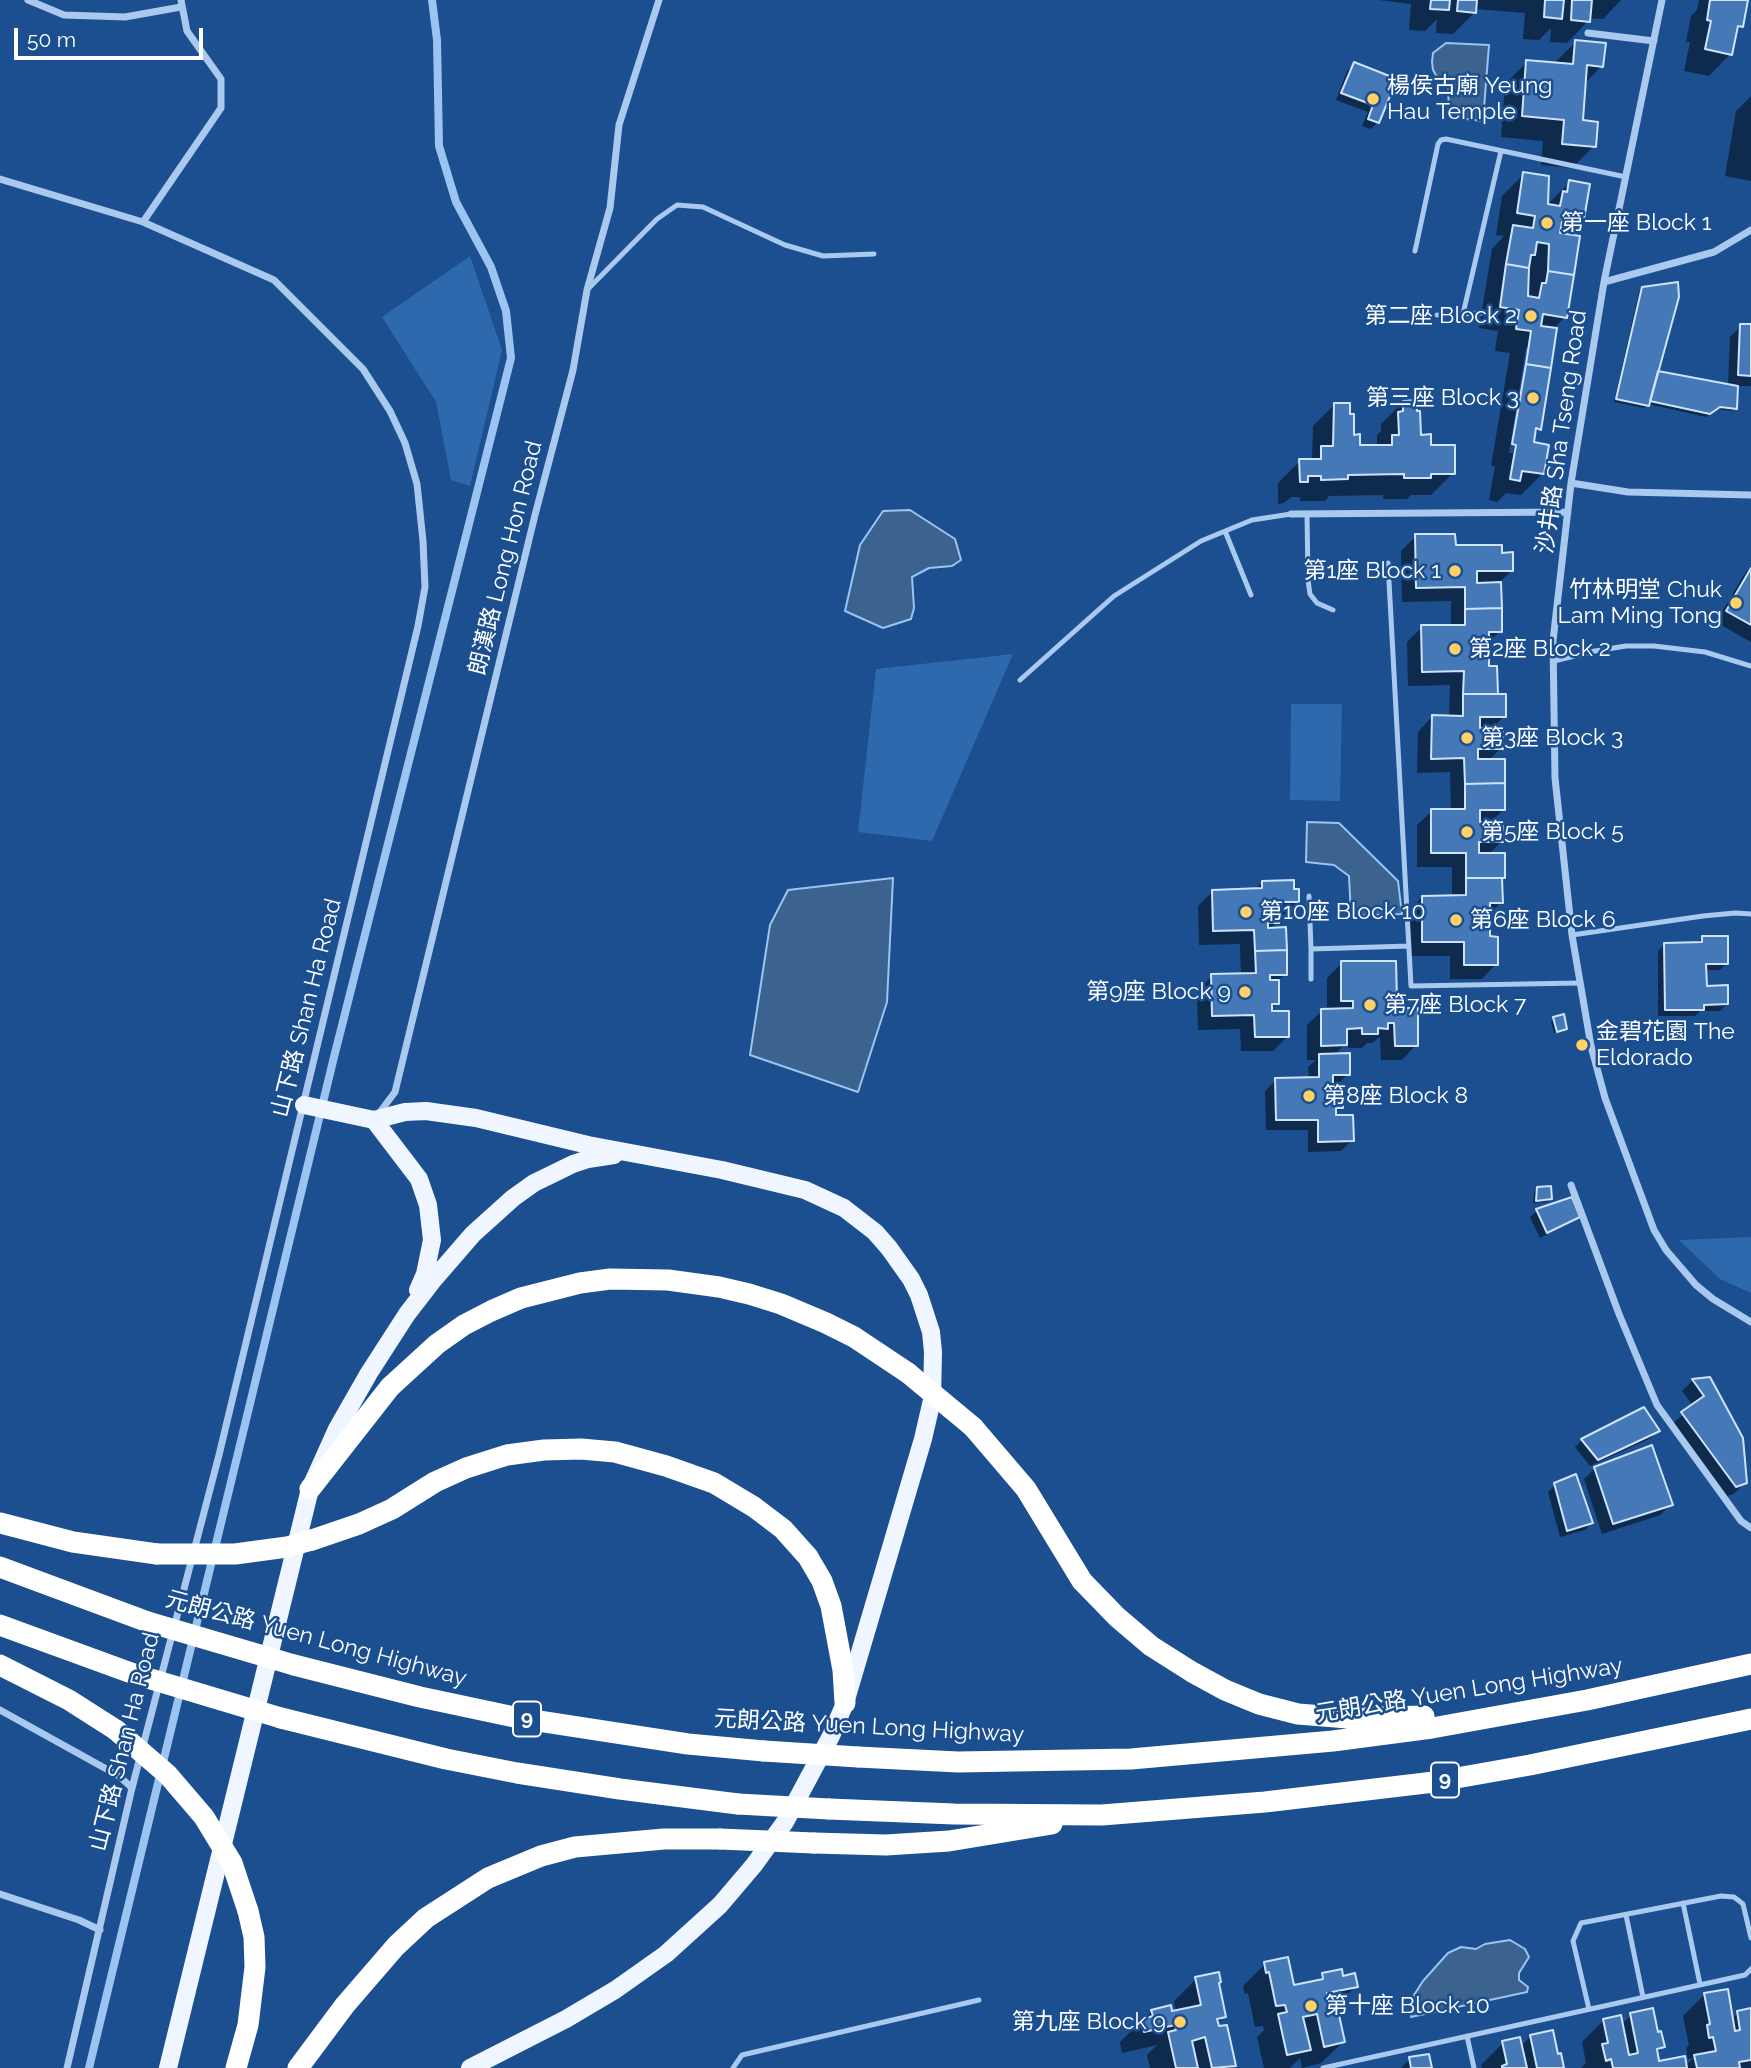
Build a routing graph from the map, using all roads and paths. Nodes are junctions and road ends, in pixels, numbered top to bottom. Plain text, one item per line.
1 (28, 0) edge
2 (659, 0) edge
3 (1662, 0) edge
4 (181, 3) edge
5 (1588, 33) dead end
6 (1654, 41) junction
7 (1501, 150) junction
8 (1626, 177) junction
9 (0, 179) edge
10 (143, 222) junction
11 (1751, 230) edge
12 (1415, 251) dead end
13 (874, 254) dead end
14 (1604, 282) junction
15 (587, 290) junction
16 (1482, 313) dead end
17 (1437, 314) dead end
18 (1463, 314) junction
19 (1571, 483) junction
20 (1751, 495) edge
21 (1568, 512) junction
22 (1291, 514) joint
23 (1307, 514) junction
24 (1224, 531) junction
25 (1388, 562) dead end
26 (1251, 596) dead end
27 (1333, 610) dead end
28 (1554, 661) junction
29 (1751, 666) edge
30 (1020, 680) dead end
31 (1309, 897) dead end
32 (1751, 914) edge
33 (1572, 935) junction
34 (1409, 946) junction
35 (1311, 949) junction
36 (1311, 979) dead end
37 (1580, 983) junction
38 (310, 1106) junction
39 (374, 1120) junction
40 (639, 1154) junction
41 (1571, 1185) dead end
42 (407, 1314) junction
43 (1751, 1322) edge
44 (310, 1489) junction
45 (0, 1523) edge
46 (1751, 1528) edge
47 (0, 1567) edge
48 (0, 1625) edge
49 (1751, 1664) edge
50 (0, 1665) edge
51 (1587, 1699) junction
52 (845, 1703) junction
53 (0, 1710) edge
54 (1744, 1721) edge
55 (132, 1788) junction
56 (1102, 1815) junction
57 (0, 1894) edge
58 (1683, 1903) junction
59 (1626, 1914) junction
60 (100, 1930) junction
61 (1751, 1938) edge
62 (1751, 1969) edge
63 (1700, 1984) junction
64 (1643, 1997) junction
65 (979, 2000) dead end
66 (1589, 2009) junction
67 (1467, 2036) junction
68 (67, 2068) edge
69 (168, 2068) edge
70 (236, 2068) edge
71 (299, 2068) edge
72 (470, 2068) edge
73 (733, 2068) edge
74 (1323, 2068) edge
75 (1474, 2068) edge

1 - 4 street
2 - 15 street, 朗漢路 Long Hon Road
3 - 6 street, 沙井路 Sha Tseng Road
4 - 10 street
5 - 6 street
6 - 8 street, 沙井路 Sha Tseng Road
7 - 8 lane
7 - 12 lane
7 - 18 lane
8 - 14 street, 沙井路 Sha Tseng Road
9 - 10 street, 山下路 Shan Ha Road
10 - 38 street, 山下路 Shan Ha Road
11 - 14 street
13 - 15 lane
14 - 19 street, 沙井路 Sha Tseng Road
15 - 39 street, 朗漢路 Long Hon Road
16 - 18 lane
17 - 18 lane
19 - 20 street
19 - 21 street, 沙井路 Sha Tseng Road
21 - 23 street
21 - 28 street, 沙井路 Sha Tseng Road
22 - 23 street
22 - 24 lane
23 - 27 lane
24 - 26 lane
24 - 30 lane
25 - 34 lane
28 - 29 lane
28 - 33 street, 沙井路 Sha Tseng Road
31 - 35 lane
32 - 33 lane
33 - 37 street, 沙井路 Sha Tseng Road
34 - 35 lane
34 - 37 lane
35 - 36 lane
37 - 43 street, 沙井路 Sha Tseng Road
38 - 39 main road
38 - 55 street, 山下路 Shan Ha Road
39 - 40 main road
39 - 42 main road
40 - 42 main road
40 - 52 main road
41 - 46 street
42 - 44 main road
44 - 51 highway, bridge
44 - 69 main road
45 - 52 highway, bridge
47 - 51 highway, 元朗公路 Yuen Long Highway / 9, bridge
48 - 56 highway, 9, bridge
49 - 51 highway, 元朗公路 Yuen Long Highway / 9
50 - 70 highway, bridge
52 - 72 main road
53 - 55 street
54 - 56 highway, 9
55 - 60 street, 山下路 Shan Ha Road
56 - 71 highway, bridge
57 - 60 street
58 - 59 lane
58 - 61 lane
58 - 63 lane
59 - 64 lane
59 - 66 lane
60 - 68 street, 山下路 Shan Ha Road
62 - 63 lane
63 - 64 lane
64 - 66 lane
65 - 73 lane
66 - 67 lane
67 - 74 lane
67 - 75 lane

